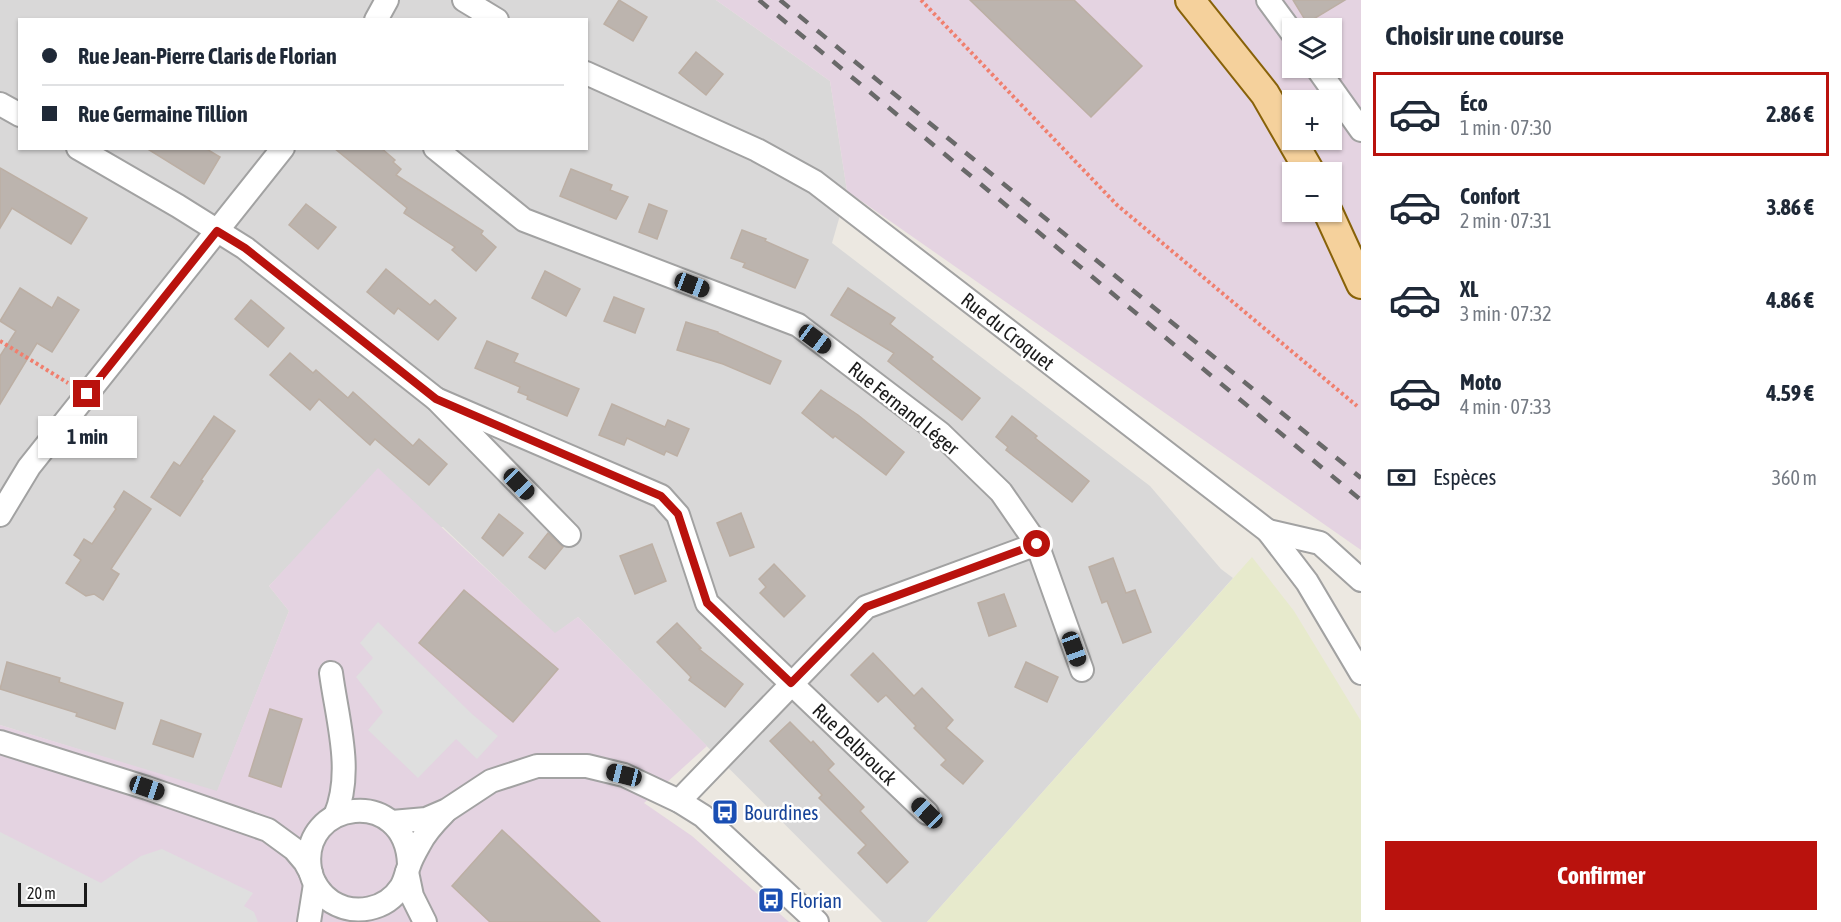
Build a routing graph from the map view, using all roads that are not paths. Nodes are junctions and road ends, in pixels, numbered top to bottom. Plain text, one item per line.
1 (387, 0) edge
2 (464, 0) edge
3 (1190, 0) edge
4 (1268, 0) edge
5 (377, 18) edge
6 (494, 18) edge
7 (1282, 19) edge
8 (588, 74) edge
9 (1324, 78) edge
10 (0, 104) edge
11 (18, 114) edge
12 (1361, 130) edge
13 (81, 150) edge
14 (281, 150) edge
15 (437, 150) edge
16 (1304, 162) edge
17 (1333, 222) edge
18 (217, 231) junction
19 (1361, 284) edge
20 (436, 399) junction
21 (0, 515) edge
22 (1268, 531) junction
23 (569, 535) dead end
24 (1037, 544) junction
25 (1361, 580) edge
26 (1082, 670) dead end
27 (331, 673) dead end
28 (1361, 673) edge
29 (791, 683) junction
30 (0, 742) edge
31 (344, 763) junction
32 (679, 801) junction
33 (447, 810) junction
34 (372, 812) junction
35 (927, 813) dead end
36 (392, 822) junction
37 (327, 823) junction
38 (268, 830) junction
39 (408, 868) junction
40 (313, 879) junction
41 (375, 907) junction
42 (352, 910) junction
43 (309, 922) edge
44 (326, 922) edge
45 (425, 922) edge
46 (817, 922) edge

1 - 5 street
2 - 6 street
3 - 16 main road
4 - 7 street
8 - 22 street, Rue du Croquet
9 - 12 street
10 - 11 street
13 - 18 street
14 - 18 street
15 - 24 street, Rue Fernand Léger
17 - 19 main road
18 - 20 street
18 - 21 street
20 - 23 street
20 - 29 street, Rue Delbrouck
22 - 25 street
22 - 28 street, Rue du Croquet
24 - 26 street, Rue Fernand Léger
24 - 29 street
27 - 31 street
29 - 32 street
29 - 35 street, Rue Delbrouck
30 - 38 street
31 - 34 street
31 - 37 street
32 - 33 street
32 - 46 street
33 - 36 street
33 - 39 street
34 - 36 street
34 - 37 street
36 - 39 street
37 - 38 street
37 - 40 street
38 - 40 street
39 - 41 street
39 - 45 street
40 - 42 street
40 - 43 street
41 - 42 street
41 - 45 street
42 - 44 street

